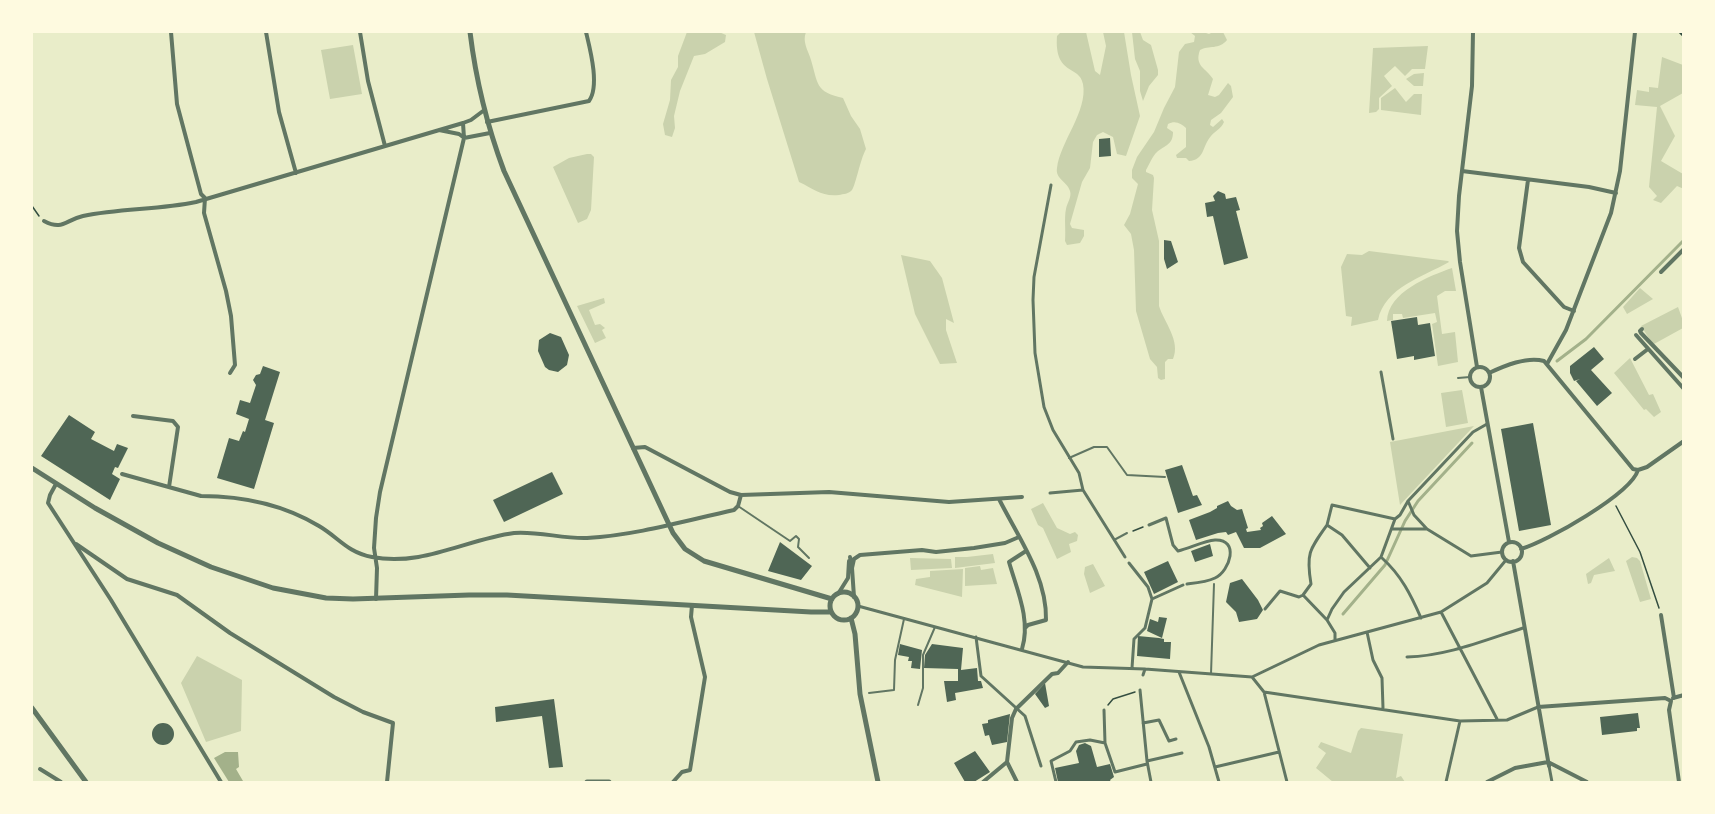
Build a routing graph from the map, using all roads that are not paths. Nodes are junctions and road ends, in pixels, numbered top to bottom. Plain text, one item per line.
1 (171, 32) edge
2 (266, 32) edge
3 (360, 32) edge
4 (470, 32) edge
5 (586, 32) edge
6 (1473, 32) edge
7 (1635, 32) edge
8 (483, 111) junction
9 (487, 122) junction
10 (462, 123) junction
11 (438, 130) junction
12 (490, 133) junction
13 (464, 138) junction
14 (385, 146) junction
15 (1462, 171) junction
16 (296, 172) junction
17 (1528, 180) junction
18 (1051, 185) dead end
19 (1616, 193) junction
20 (205, 198) junction
21 (44, 221) road end
22 (1683, 249) edge
23 (1661, 272) dead end
24 (1574, 311) junction
25 (1642, 329) dead end
26 (1636, 335) dead end
27 (1648, 349) junction
28 (1635, 359) dead end
29 (1547, 364) junction
30 (1477, 367) junction
31 (1381, 372) dead end
32 (1489, 373) junction
33 (230, 374) dead end
34 (1470, 377) junction
35 (1458, 378) dead end
36 (1683, 378) edge
37 (1677, 382) junction
38 (1481, 387) junction
39 (1683, 389) edge
40 (133, 416) dead end
41 (1487, 423) junction
42 (1393, 439) dead end
43 (1683, 441) edge
44 (633, 448) junction
45 (1069, 458) junction
46 (32, 468) edge
47 (1638, 470) junction
48 (122, 474) dead end
49 (1165, 477) dead end
50 (56, 484) junction
51 (169, 487) junction
52 (1083, 490) junction
53 (1050, 493) dead end
54 (741, 495) junction
55 (1022, 497) dead end
56 (999, 499) junction
57 (1407, 501) junction
58 (738, 506) junction
59 (1395, 519) junction
60 (1149, 525) road end
61 (1327, 525) junction
62 (1392, 529) junction
63 (1427, 529) junction
64 (1127, 533) road end
65 (1019, 537) junction
66 (1114, 540) junction
67 (1509, 542) junction
68 (76, 544) junction
69 (1521, 549) junction
70 (1026, 551) junction
71 (1502, 552) junction
72 (1125, 557) dead end
73 (1381, 557) junction
74 (375, 558) junction
75 (809, 558) dead end
76 (1506, 560) junction
77 (1513, 561) junction
78 (1129, 562) dead end
79 (852, 568) junction
80 (1370, 568) junction
81 (1214, 582) junction
82 (838, 594) junction
83 (1303, 595) junction
84 (854, 597) junction
85 (376, 599) junction
86 (832, 599) junction
87 (1152, 599) junction
88 (692, 605) junction
89 (858, 606) junction
90 (1265, 609) dead end
91 (831, 612) junction
92 (1440, 612) junction
93 (1661, 615) road end
94 (851, 618) junction
95 (1421, 618) junction
96 (904, 619) junction
97 (1327, 620) junction
98 (935, 627) junction
99 (1025, 628) junction
100 (1523, 628) junction
101 (1367, 632) junction
102 (976, 637) junction
103 (1335, 641) junction
104 (1022, 649) junction
105 (1459, 649) junction
106 (1407, 657) dead end
107 (1068, 662) junction
108 (1132, 668) junction
109 (1145, 669) junction
110 (1179, 672) junction
111 (1210, 674) junction
112 (1143, 675) dead end
113 (1252, 677) junction
114 (1139, 691) road end
115 (1264, 692) junction
116 (869, 693) dead end
117 (1683, 696) edge
118 (1672, 699) junction
119 (918, 705) dead end
120 (1538, 707) junction
121 (32, 708) edge
122 (1383, 708) junction
123 (1016, 710) junction
124 (1104, 710) road end
125 (1497, 720) junction
126 (1460, 721) junction
127 (1142, 723) junction
128 (1176, 739) dead end
129 (1105, 743) junction
130 (1279, 752) junction
131 (1182, 753) dead end
132 (1007, 762) junction
133 (1147, 763) junction
134 (1549, 764) junction
135 (1041, 766) dead end
136 (1215, 767) junction
137 (40, 769) dead end
138 (1286, 782) edge
139 (61, 783) edge
140 (86, 783) edge
141 (221, 783) edge
142 (387, 783) edge
143 (587, 783) edge
144 (609, 783) edge
145 (673, 783) edge
146 (878, 783) edge
147 (982, 783) edge
148 (1017, 783) edge
149 (1056, 783) edge
150 (1151, 783) edge
151 (1219, 783) edge
152 (1446, 783) edge
153 (1486, 783) edge
154 (1552, 783) edge
155 (1587, 783) edge
156 (1679, 783) edge

1 - 20 street
2 - 16 street
3 - 14 street
4 - 8 street
5 - 9 street
6 - 15 street
7 - 19 street
8 - 9 street
8 - 10 street
9 - 12 street
10 - 11 street
10 - 13 street
11 - 13 street
11 - 14 street
12 - 13 street
12 - 44 street
13 - 74 street
14 - 16 street
15 - 17 street
15 - 30 street
16 - 20 street
17 - 19 street
17 - 24 street
18 - 45 street
19 - 24 street
20 - 21 street
20 - 33 street
22 - 23 street
24 - 29 street
25 - 36 street
26 - 27 street
27 - 28 street
27 - 37 street
29 - 32 street
29 - 47 street
30 - 32 street
30 - 34 street
31 - 42 street
32 - 38 street
34 - 35 lane
34 - 38 street
36 - 37 street
37 - 39 street
38 - 41 street
40 - 51 street
41 - 57 street
41 - 67 street
43 - 47 street
44 - 54 street
44 - 86 street
45 - 49 lane
45 - 52 street
46 - 50 street
47 - 69 street
48 - 51 street
50 - 68 street
50 - 85 street
51 - 74 street
52 - 53 street
52 - 66 street
54 - 56 street
54 - 58 street
55 - 56 street
56 - 65 street
57 - 59 street
57 - 63 street
58 - 74 street
58 - 75 lane
59 - 61 street
59 - 62 street
60 - 81 street
61 - 80 street
61 - 83 street
62 - 63 street
62 - 73 street
63 - 71 street
64 - 66 lane
65 - 70 street
65 - 79 street
66 - 72 street
67 - 69 street
67 - 71 street
68 - 141 street
68 - 142 street
69 - 77 street
70 - 99 street
70 - 99 street
71 - 76 street
73 - 80 street
73 - 95 street
74 - 85 street
76 - 77 street
76 - 92 street
77 - 100 street
78 - 87 street
79 - 82 street
79 - 84 street
80 - 97 street
81 - 87 street
81 - 111 lane
82 - 84 street
82 - 86 street
83 - 90 street
83 - 97 street
84 - 89 street
85 - 88 street
86 - 91 street
87 - 108 street
88 - 91 street
88 - 145 street
89 - 94 street
89 - 96 street
91 - 94 street
92 - 95 street
92 - 105 street
93 - 118 street
94 - 146 street
95 - 101 street
96 - 98 street
96 - 116 lane
97 - 103 street
98 - 102 street
98 - 119 lane
99 - 104 street
100 - 105 street
100 - 120 street
101 - 103 street
101 - 122 street
102 - 104 street
102 - 123 street
103 - 113 street
104 - 107 street
105 - 106 street
105 - 125 street
107 - 108 street
107 - 123 street
108 - 109 street
109 - 110 street
109 - 112 street
110 - 111 street
110 - 136 street
111 - 113 street
113 - 115 street
114 - 127 street
115 - 122 street
115 - 130 street
117 - 118 street
118 - 120 street
118 - 156 street
120 - 125 street
120 - 134 street
121 - 140 street
122 - 126 street
123 - 132 street
123 - 135 street
124 - 129 street
125 - 126 street
126 - 152 street
127 - 128 street
127 - 133 street
129 - 133 street
129 - 149 street
130 - 136 street
130 - 138 street
131 - 133 street
132 - 147 street
132 - 148 street
133 - 150 street
134 - 153 street
134 - 154 street
134 - 155 street
136 - 151 street
137 - 139 street
143 - 144 street

